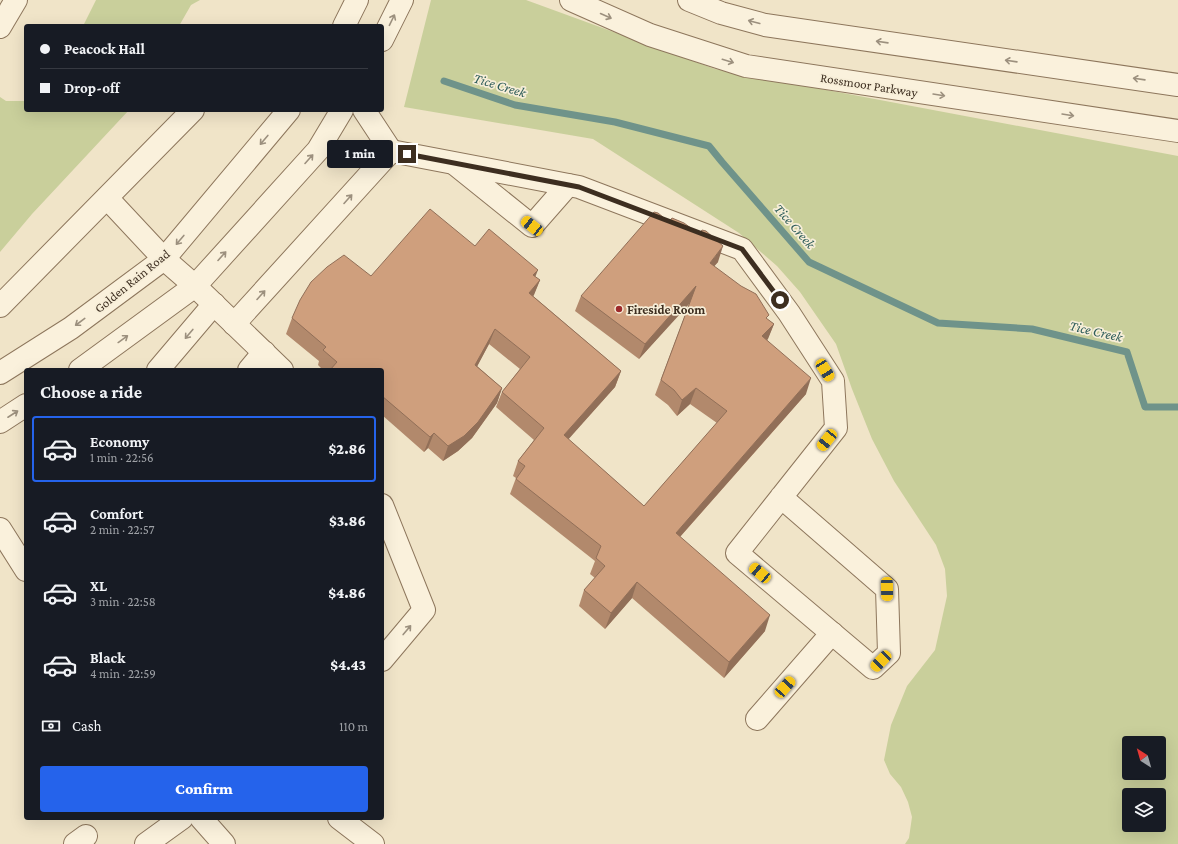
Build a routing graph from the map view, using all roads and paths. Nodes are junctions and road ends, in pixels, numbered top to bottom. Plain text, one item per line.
1 (16, 0) edge
2 (357, 0) edge
3 (402, 0) edge
4 (571, 0) edge
5 (689, 0) edge
6 (345, 24) edge
7 (0, 27) edge
8 (384, 36) edge
9 (1178, 85) edge
10 (191, 112) edge
11 (286, 112) edge
12 (341, 112) edge
13 (365, 112) edge
14 (1178, 131) edge
15 (391, 151) junction
16 (454, 164) junction
17 (568, 185) junction
18 (106, 198) junction
19 (164, 259) junction
20 (195, 286) junction
21 (214, 304) junction
22 (0, 306) edge
23 (234, 324) junction
24 (264, 352) junction
25 (83, 368) edge
26 (160, 368) edge
27 (251, 368) edge
28 (280, 368) edge
29 (0, 373) edge
30 (24, 406) edge
31 (0, 422) edge
32 (781, 497) junction
33 (384, 517) edge
34 (0, 529) edge
35 (388, 540) edge
36 (24, 567) edge
37 (832, 633) junction
38 (384, 658) edge
39 (757, 718) dead end
40 (179, 820) edge
41 (203, 820) edge
42 (342, 820) edge
43 (146, 844) edge
44 (224, 844) edge
45 (372, 844) edge

1 - 7 street
2 - 6 street
8 -> 3 street
4 -> 14 street, Rossmoor Parkway
9 -> 5 street
10 - 18 street
11 -> 19 street, Golden Rain Road
20 -> 12 street
13 - 15 street
15 - 16 street
23 -> 15 street
16 - 17 street
16 - 17 street
17 - 32 street
18 - 19 street
18 - 22 street
19 - 20 street
19 -> 29 street, Golden Rain Road
20 - 21 street
25 -> 20 street
21 - 23 street
21 -> 26 street
23 - 24 street
24 - 27 street
24 - 28 street
31 -> 30 street
32 - 37 street
32 - 37 street
33 - 35 street
34 - 36 street
38 -> 35 street
37 - 39 street
40 - 43 street
41 - 44 street
42 - 45 street

